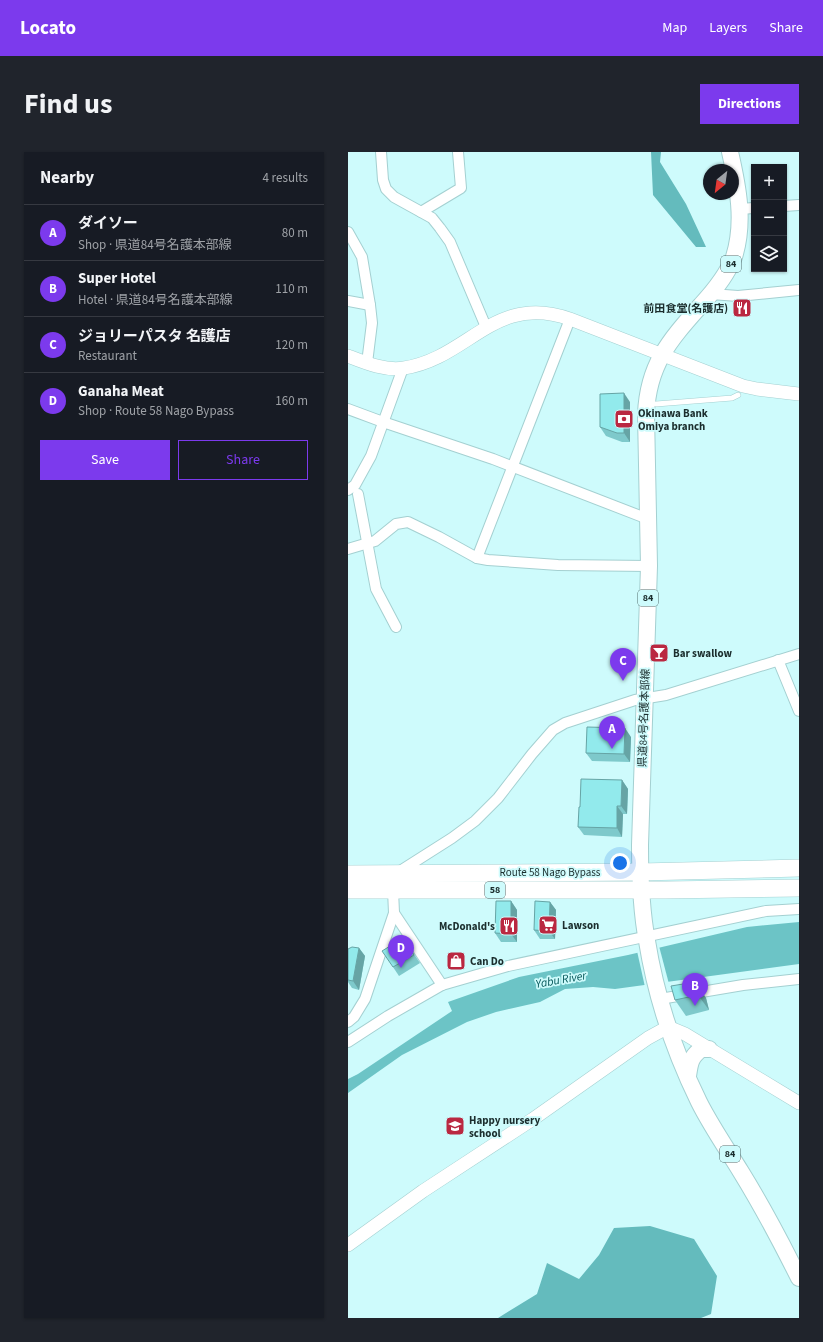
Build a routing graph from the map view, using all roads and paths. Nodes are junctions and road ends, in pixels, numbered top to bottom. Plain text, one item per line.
1 (381, 152) edge
2 (458, 152) edge
3 (730, 152) edge
4 (799, 205) edge
5 (787, 206) edge
6 (747, 209) edge
7 (421, 212) junction
8 (348, 232) edge
9 (799, 290) edge
10 (711, 294) junction
11 (348, 301) edge
12 (370, 305) junction
13 (570, 318) junction
14 (486, 327) junction
15 (662, 354) junction
16 (348, 356) edge
17 (367, 363) junction
18 (403, 368) junction
19 (740, 390) junction
20 (799, 394) edge
21 (656, 404) dead end
22 (348, 409) edge
23 (383, 422) junction
24 (512, 466) junction
25 (353, 492) edge
26 (648, 519) junction
27 (367, 544) junction
28 (348, 549) edge
29 (478, 558) junction
30 (649, 566) junction
31 (396, 627) dead end
32 (799, 654) edge
33 (778, 660) junction
34 (645, 699) junction
35 (799, 711) edge
36 (799, 868) edge
37 (641, 872) junction
38 (348, 874) edge
39 (394, 882) junction
40 (799, 888) edge
41 (348, 890) edge
42 (642, 890) junction
43 (799, 909) edge
44 (394, 913) junction
45 (646, 940) junction
46 (799, 978) edge
47 (442, 985) junction
48 (660, 997) junction
49 (348, 1022) edge
50 (668, 1027) junction
51 (348, 1042) edge
52 (708, 1048) junction
53 (688, 1076) junction
54 (799, 1103) edge
55 (348, 1245) edge
56 (799, 1278) edge

1 - 7 street
2 - 7 street
3 - 6 main road, 県道84号名護本部線 / 84
4 - 5 street
6 - 10 main road, 県道84号名護本部線 / 84
7 - 14 street
8 - 12 street
9 - 10 street
10 - 15 main road, 県道84号名護本部線 / 84
11 - 12 street
12 - 17 street
13 - 14 street
13 - 15 street
13 - 24 street
14 - 18 street
15 - 19 street
15 - 26 main road, 県道84号名護本部線 / 84
16 - 17 street
17 - 18 street
18 - 23 street
19 - 20 street
19 - 21 lane
22 - 23 street
23 - 24 street
23 - 25 street
24 - 26 street
24 - 29 street
25 - 27 street
26 - 30 main road, 県道84号名護本部線 / 84
27 - 28 street
27 - 29 street
27 - 31 street
29 - 30 street
30 - 34 main road, 県道84号名護本部線 / 84
32 - 33 street
33 - 34 street
33 - 35 street
34 - 37 main road, 県道84号名護本部線 / 84
34 - 39 street
36 - 37 highway, Route 58 Nago Bypass / 58
37 - 39 highway, Route 58 Nago Bypass / 58
37 - 42 main road, 県道84号名護本部線 / 84
38 - 39 highway, Route 58 Nago Bypass / 58
39 - 41 highway, Route 58 Nago Bypass / 58
39 - 42 highway, Route 58 Nago Bypass / 58
39 - 44 street
40 - 42 highway, Route 58 Nago Bypass / 58
42 - 45 main road, 県道84号名護本部線 / 84
43 - 45 street
44 - 47 street
44 - 49 street
45 - 47 street
45 - 48 main road, 県道84号名護本部線 / 84
46 - 48 street
47 - 51 street
48 - 50 main road, 県道84号名護本部線 / 84
50 - 52 street
50 - 53 main road, 県道84号名護本部線 / 84
50 - 55 street
52 - 53 main road
52 - 54 street
53 - 56 main road, 県道84号名護本部線 / 84

